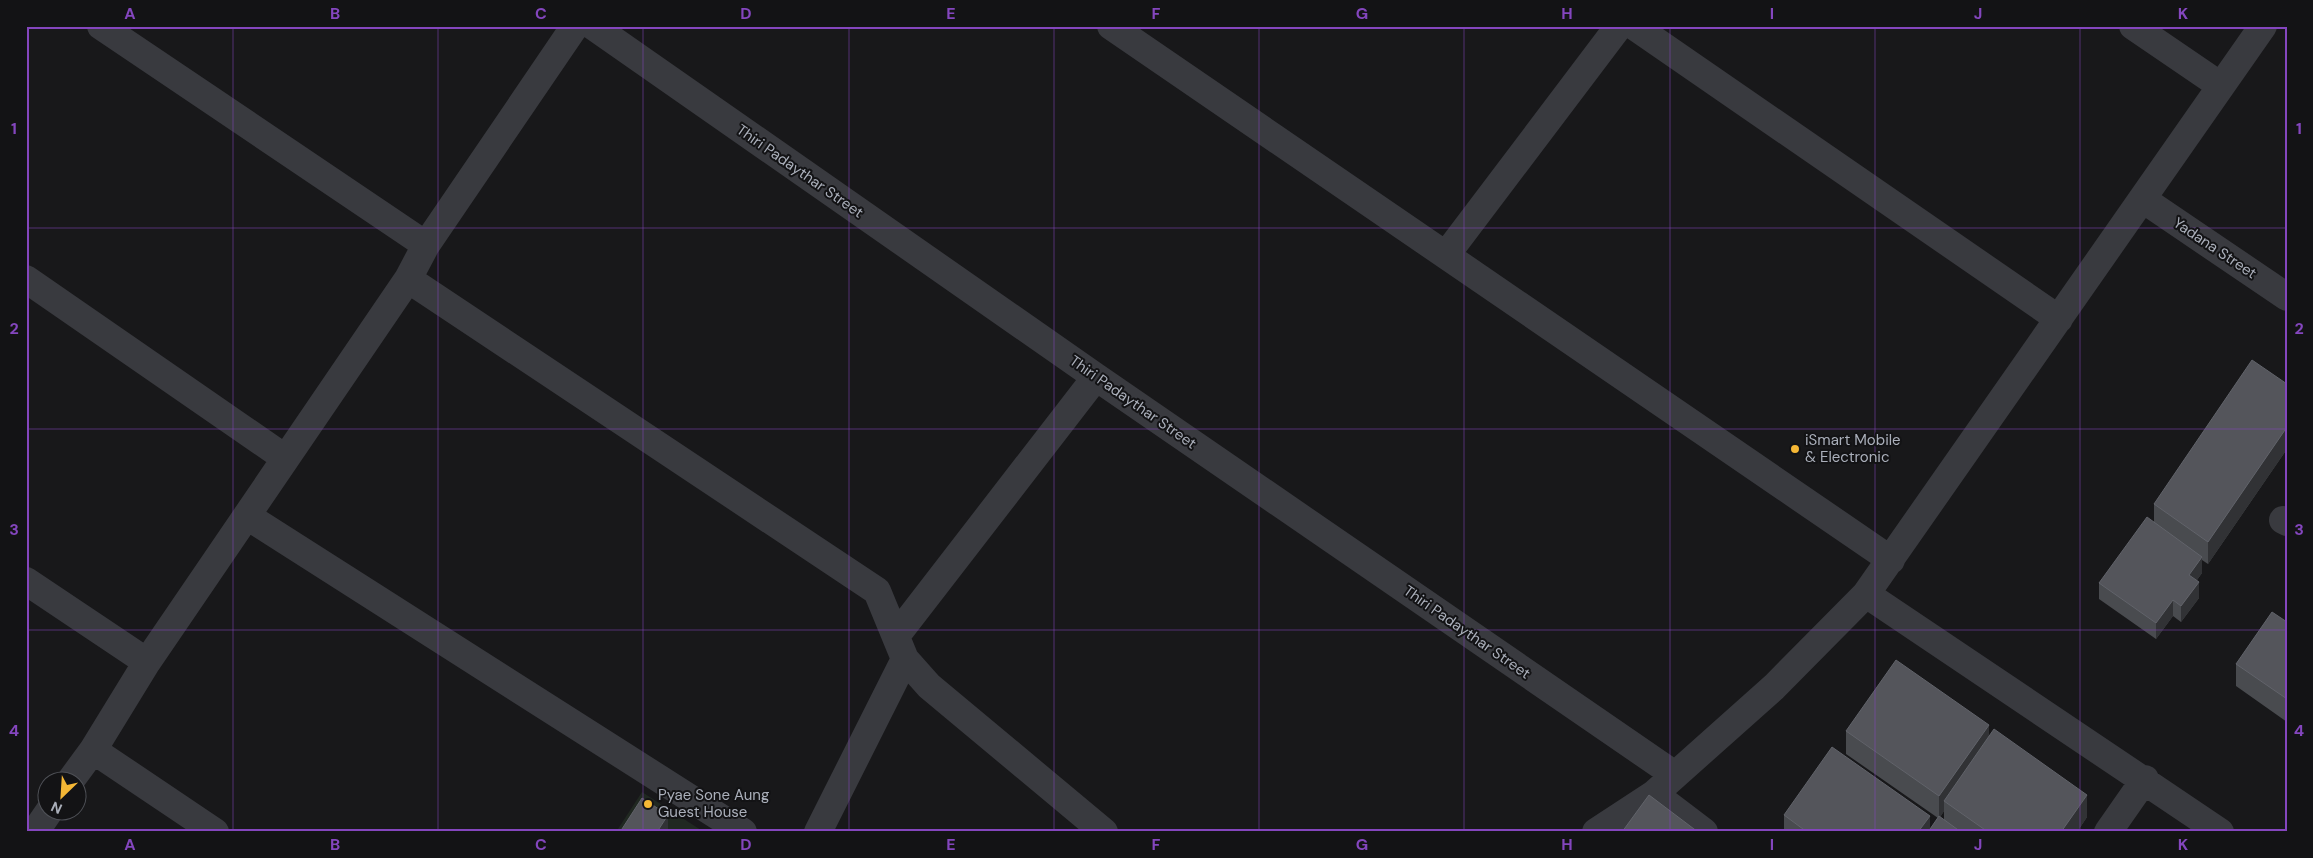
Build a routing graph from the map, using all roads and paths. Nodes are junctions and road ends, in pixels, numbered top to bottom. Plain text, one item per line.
1 (101, 26) edge
2 (575, 26) edge
3 (593, 26) edge
4 (1111, 26) edge
5 (1619, 26) edge
6 (1634, 26) edge
7 (2133, 26) edge
8 (2264, 26) edge
9 (2221, 86) junction
10 (2144, 200) junction
11 (426, 245) junction
12 (1446, 255) junction
13 (26, 279) edge
14 (408, 279) junction
15 (2287, 297) edge
16 (2059, 319) junction
17 (1096, 377) junction
18 (285, 458) junction
19 (247, 516) junction
20 (1891, 560) junction
21 (26, 581) edge
22 (1866, 594) junction
23 (901, 648) junction
24 (147, 662) junction
25 (93, 750) junction
26 (78, 770) edge
27 (1675, 775) junction
28 (2145, 779) junction
29 (1654, 794) junction
30 (43, 820) edge
31 (35, 832) edge
32 (215, 832) edge
33 (743, 832) edge
34 (818, 832) edge
35 (1104, 832) edge
36 (1596, 832) edge
37 (1704, 832) edge
38 (2108, 832) edge
39 (2220, 832) edge

1 - 11 street
2 - 11 street
3 - 17 street, Thiri Padaythar Street
4 - 12 street
5 - 12 street
6 - 16 street
7 - 9 street
8 - 9 street
9 - 10 street
10 - 15 street, Yadana Street
10 - 16 street
11 - 14 street
12 - 20 street
13 - 18 street
14 - 18 street
14 - 23 street
16 - 20 street
17 - 23 street
17 - 27 street, Thiri Padaythar Street
18 - 19 street
19 - 24 street
19 - 33 street
20 - 22 street
21 - 24 street
22 - 27 street
22 - 28 street
23 - 34 street
23 - 35 street
24 - 25 street
25 - 26 street
25 - 32 street
27 - 29 street
28 - 38 street
28 - 39 street
29 - 36 street
29 - 37 street
30 - 31 street

